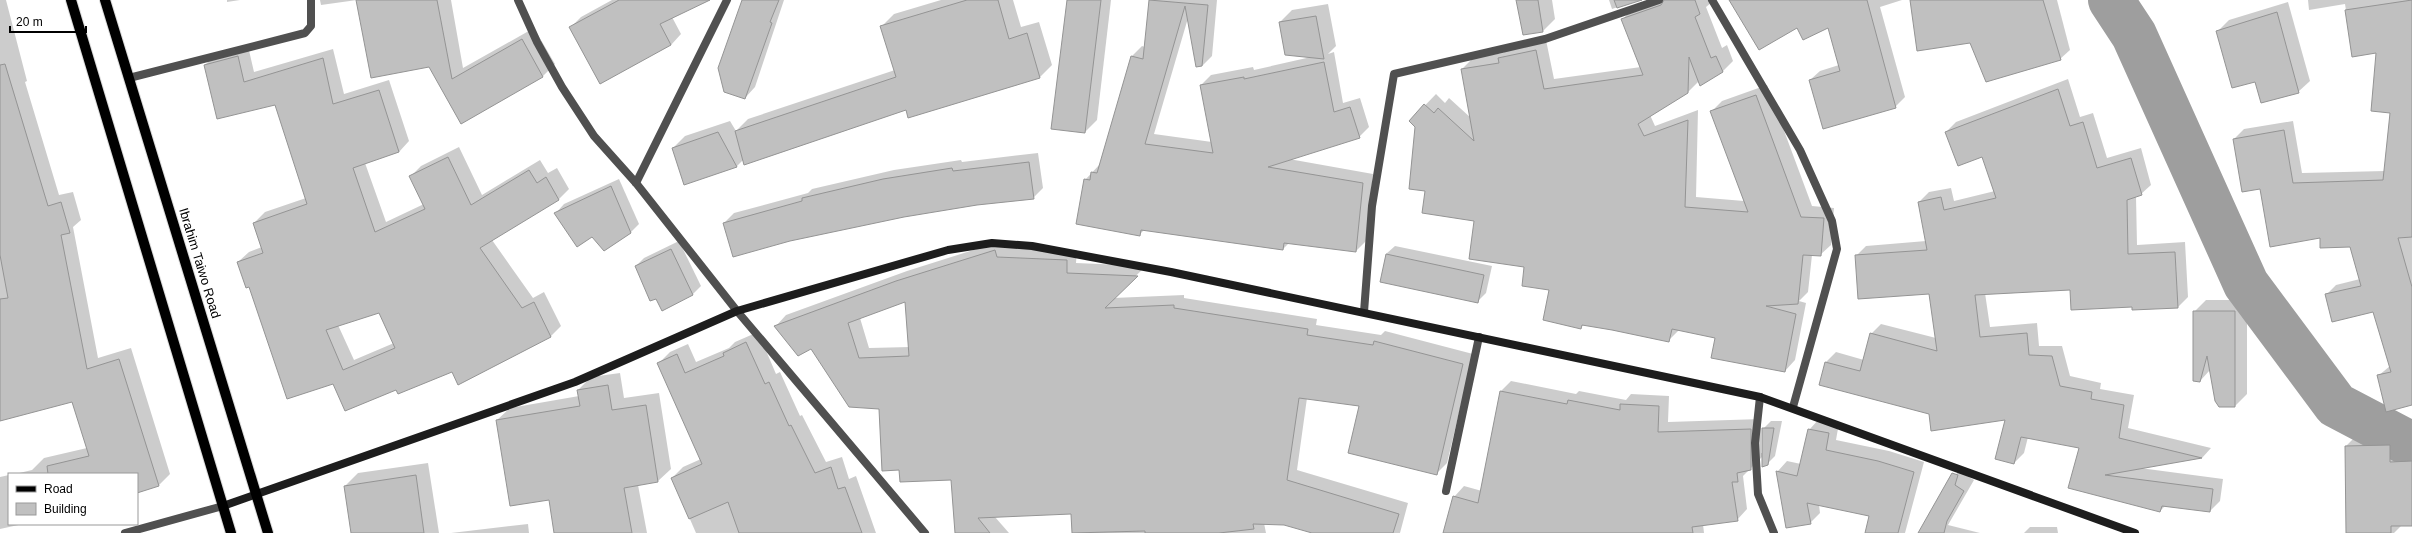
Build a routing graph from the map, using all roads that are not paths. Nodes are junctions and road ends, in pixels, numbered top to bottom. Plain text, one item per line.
1 (71, 0) edge
2 (105, 0) edge
3 (311, 0) edge
4 (518, 0) edge
5 (728, 0) edge
6 (1659, 0) edge
7 (1712, 0) edge
8 (129, 78) junction
9 (636, 183) junction
10 (737, 311) junction
11 (1364, 312) junction
12 (1480, 337) junction
13 (1760, 397) junction
14 (1793, 407) junction
15 (1446, 491) dead end
16 (258, 494) junction
17 (223, 506) junction
18 (125, 533) edge
19 (230, 533) edge
20 (268, 533) edge
21 (925, 533) edge
22 (1774, 533) edge
23 (2135, 533) edge

1 - 17 main road
2 - 8 main road, Ibrahim Taiwo Road
3 - 8 street
4 - 9 street
5 - 9 street
6 - 11 street
7 - 14 street
8 - 16 main road, Ibrahim Taiwo Road
9 - 10 street
10 - 11 street
10 - 16 street
10 - 21 street
11 - 12 street
12 - 13 street
12 - 15 street
13 - 14 street
13 - 22 street
14 - 23 street
16 - 17 street
16 - 20 main road, Ibrahim Taiwo Road
17 - 18 street
17 - 19 main road

